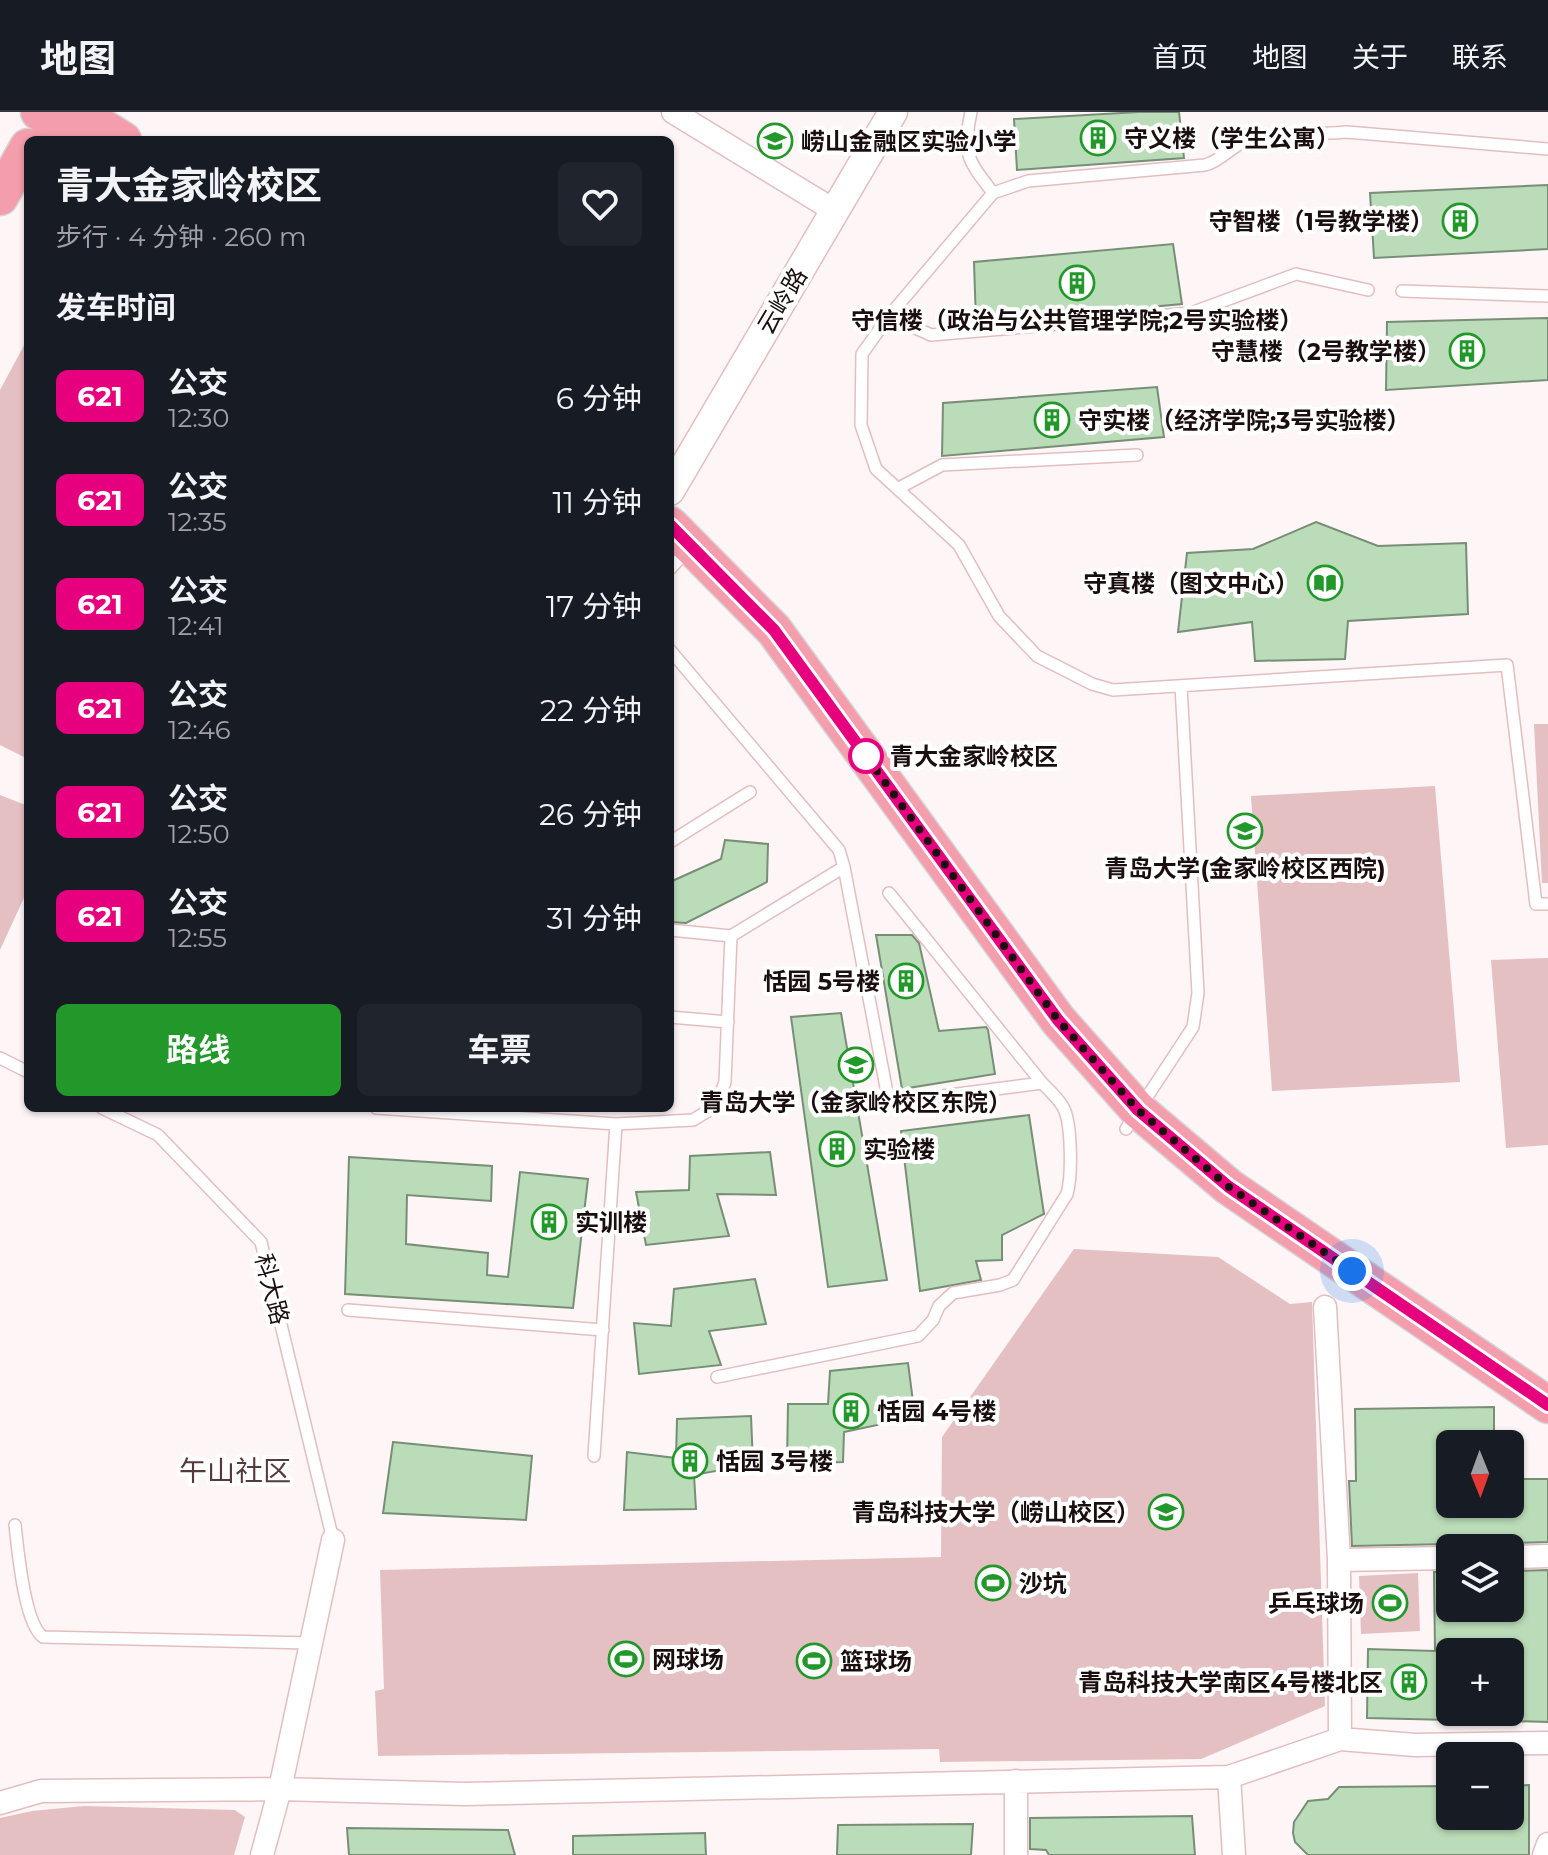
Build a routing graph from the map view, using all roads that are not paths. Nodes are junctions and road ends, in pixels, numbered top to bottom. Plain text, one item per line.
1 (673, 112) edge
2 (893, 112) edge
3 (971, 112) edge
4 (45, 123) edge
5 (73, 136) edge
6 (105, 136) edge
7 (1548, 149) edge
8 (24, 158) edge
9 (993, 193) junction
10 (0, 197) edge
11 (835, 211) junction
12 (1368, 290) dead end
13 (1402, 291) dead end
14 (1548, 296) edge
15 (889, 316) junction
16 (1137, 455) dead end
17 (674, 484) edge
18 (899, 488) junction
19 (676, 551) edge
20 (674, 655) edge
21 (1181, 686) junction
22 (750, 792) dead end
23 (674, 840) edge
24 (844, 867) junction
25 (889, 893) dead end
26 (1548, 904) edge
27 (674, 930) edge
28 (731, 936) junction
29 (674, 1017) edge
30 (728, 1022) junction
31 (0, 1058) edge
32 (24, 1070) edge
33 (1042, 1083) junction
34 (110, 1112) edge
35 (469, 1112) edge
36 (1132, 1119) junction
37 (616, 1124) junction
38 (1325, 1307) dead end
39 (348, 1310) dead end
40 (603, 1330) junction
41 (717, 1377) dead end
42 (1548, 1405) edge
43 (1548, 1429) edge
44 (594, 1456) dead end
45 (15, 1525) dead end
46 (333, 1540) joint
47 (1548, 1556) edge
48 (1524, 1557) edge
49 (1436, 1558) edge
50 (1339, 1560) junction
51 (311, 1643) junction
52 (1340, 1739) junction
53 (1548, 1743) edge
54 (1229, 1777) junction
55 (1016, 1781) junction
56 (280, 1789) junction
57 (0, 1803) edge
58 (1548, 1844) edge
59 (262, 1855) edge
60 (1016, 1855) edge
61 (1234, 1855) edge
62 (1544, 1855) edge

1 - 11 street
2 - 11 street, 云岭路
3 - 9 lane
4 - 5 main road
4 - 6 main road
7 - 9 lane
8 - 10 main road
9 - 15 lane
11 - 17 street, 云岭路
12 - 15 lane
13 - 14 lane
15 - 18 lane
16 - 18 lane
18 - 21 lane
19 - 36 main road
20 - 24 lane
21 - 26 lane
21 - 36 lane
22 - 23 lane
24 - 28 lane
24 - 33 lane
25 - 33 lane
27 - 28 lane
28 - 30 lane
29 - 30 lane
30 - 37 lane
31 - 32 lane
33 - 41 lane
34 - 46 lane, 科大路
35 - 37 lane
36 - 42 main road
36 - 43 main road
37 - 40 lane
38 - 50 street
39 - 40 lane
40 - 44 lane
45 - 51 lane
46 - 51 street
47 - 48 street
49 - 50 street
50 - 52 street
51 - 56 street
52 - 53 street
52 - 54 street
54 - 55 street
54 - 61 street
55 - 56 street
55 - 60 street
56 - 57 street
56 - 59 street
58 - 62 street

